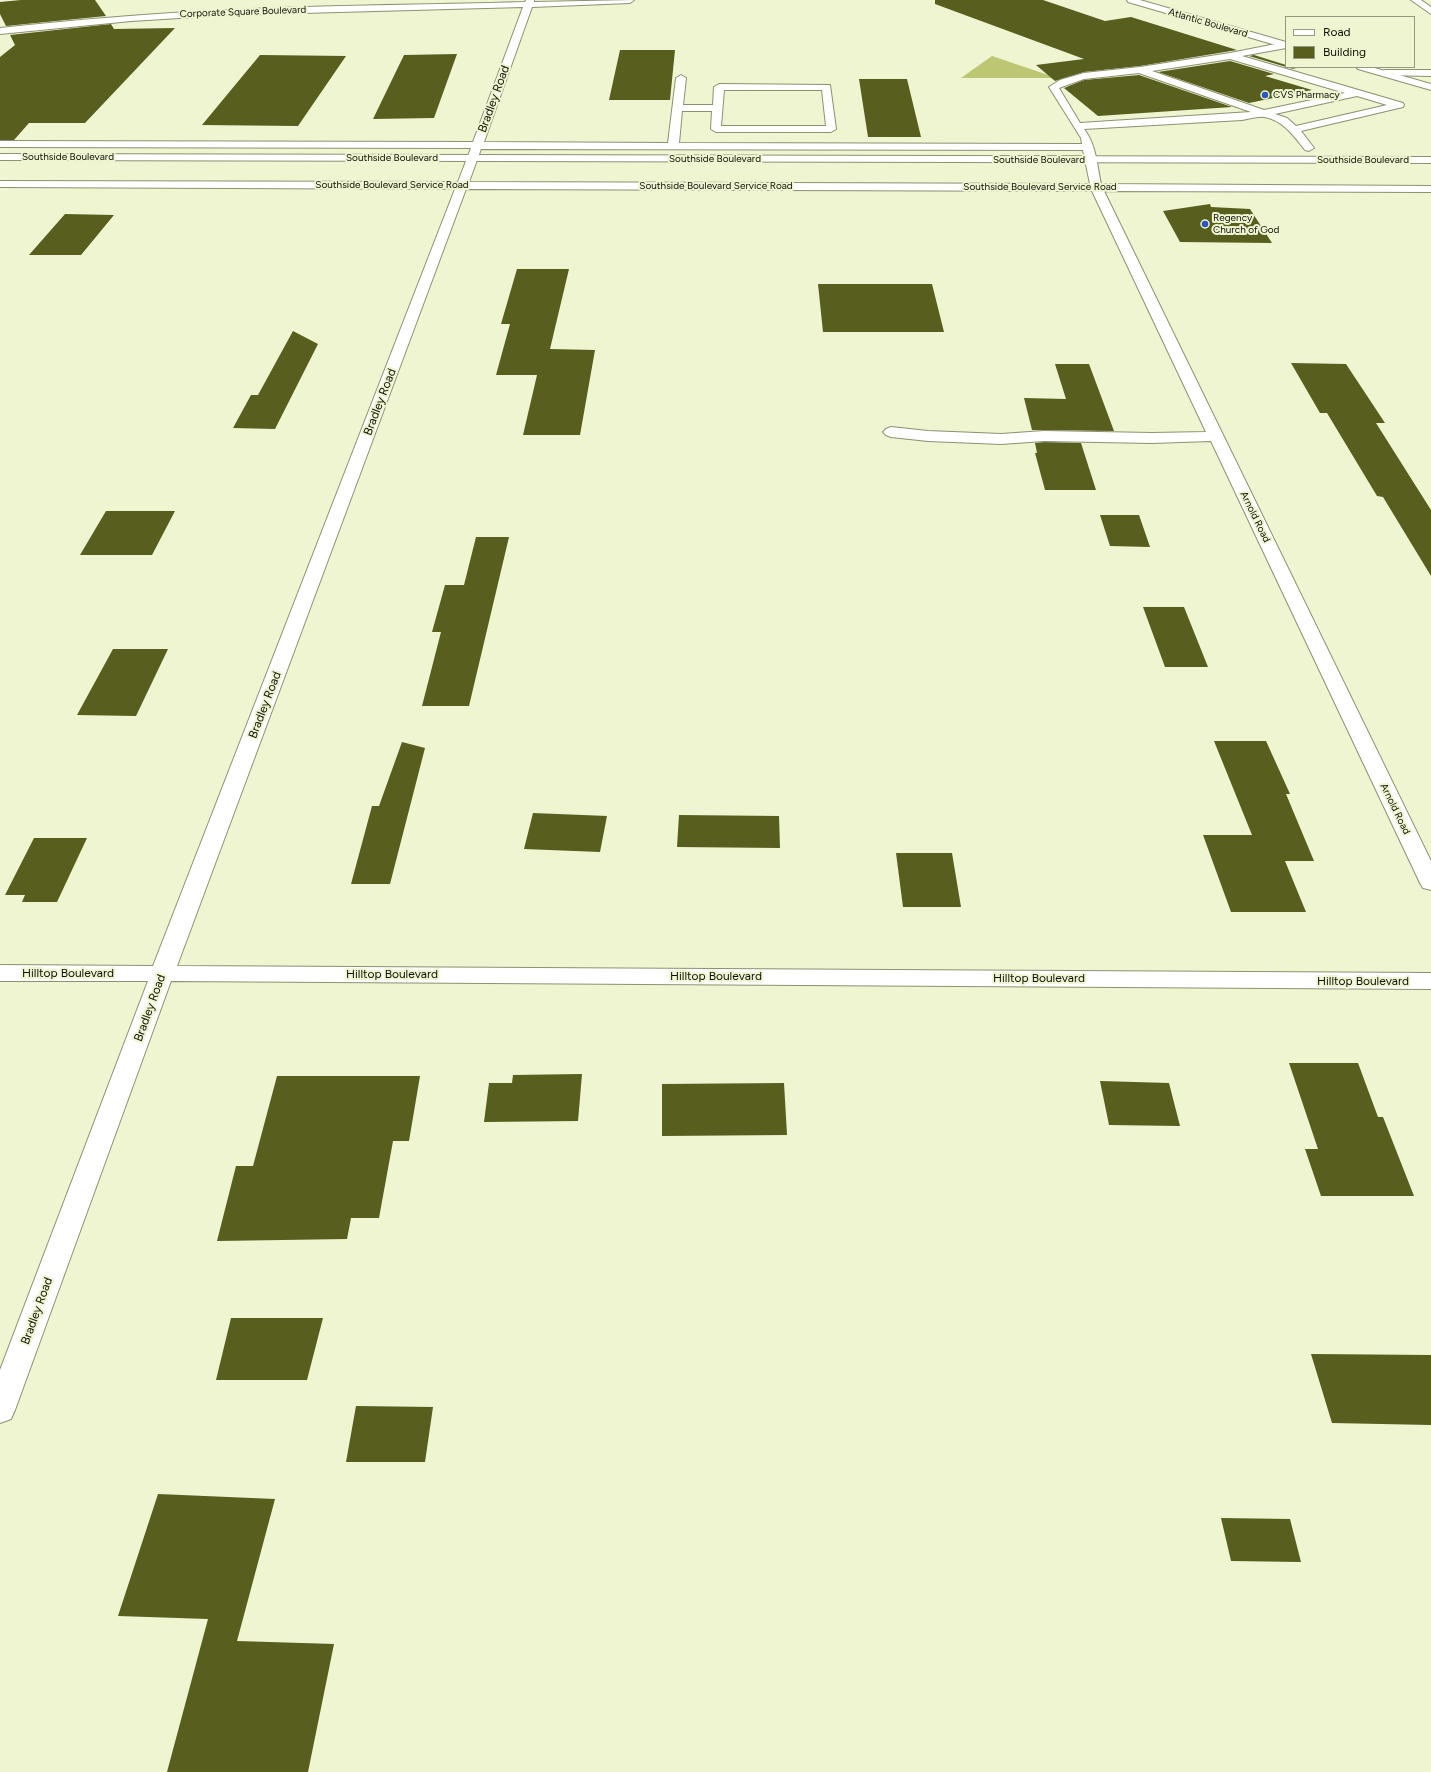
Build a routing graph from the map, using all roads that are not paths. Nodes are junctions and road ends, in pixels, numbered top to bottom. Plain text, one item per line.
1 (394, 0) edge
2 (630, 0) edge
3 (1130, 0) edge
4 (1415, 0) edge
5 (285, 1) edge
6 (530, 2) edge
7 (1431, 11) edge
8 (0, 22) edge
9 (0, 31) edge
10 (1285, 45) edge
11 (1285, 45) edge
12 (1230, 56) junction
13 (1365, 68) edge
14 (1140, 70) junction
15 (1385, 73) junction
16 (1431, 73) edge
17 (681, 78) dead end
18 (1431, 87) edge
19 (1358, 92) junction
20 (677, 108) junction
21 (716, 108) junction
22 (1265, 113) junction
23 (1077, 126) junction
24 (1294, 130) junction
25 (0, 144) edge
26 (673, 146) junction
27 (1293, 148) dead end
28 (0, 157) edge
29 (1431, 160) edge
30 (1093, 166) junction
31 (470, 167) junction
32 (0, 184) edge
33 (1431, 189) edge
34 (891, 432) dead end
35 (1217, 436) junction
36 (1431, 883) edge
37 (0, 973) edge
38 (162, 974) junction
39 (1431, 981) edge
40 (0, 1410) edge

1 - 5 main road, Corporate Square Boulevard
2 - 6 main road, Corporate Square Boulevard
3 - 10 main road, Atlantic Boulevard
4 - 7 main road
5 - 8 main road, Corporate Square Boulevard
6 - 9 main road, Corporate Square Boulevard
6 - 31 main road, Bradley Road
11 - 12 main road
12 - 14 main road
12 - 19 main road
13 - 15 main road
14 - 22 main road
14 - 23 main road, Arnold Road
15 - 16 main road
15 - 18 main road
17 - 20 main road
19 - 22 main road
19 - 24 main road
20 - 21 main road
20 - 26 main road
21 - 21 main road
22 - 23 main road
22 - 24 main road
23 - 30 main road, Arnold Road
24 - 27 main road
25 - 31 main road, Southside Boulevard Service Road
26 - 30 main road, Southside Boulevard Service Road
26 - 31 main road, Southside Boulevard Service Road
28 - 31 main road, Southside Boulevard
29 - 30 main road, Southside Boulevard
30 - 31 main road, Southside Boulevard Service Road
30 - 31 main road, Southside Boulevard
30 - 33 main road, Southside Boulevard Service Road
30 - 35 main road, Arnold Road
31 - 32 main road, Southside Boulevard Service Road
31 - 38 main road, Bradley Road
34 - 35 main road
35 - 36 main road, Arnold Road
37 - 38 main road, Hilltop Boulevard
38 - 39 main road, Hilltop Boulevard
38 - 40 main road, Bradley Road

